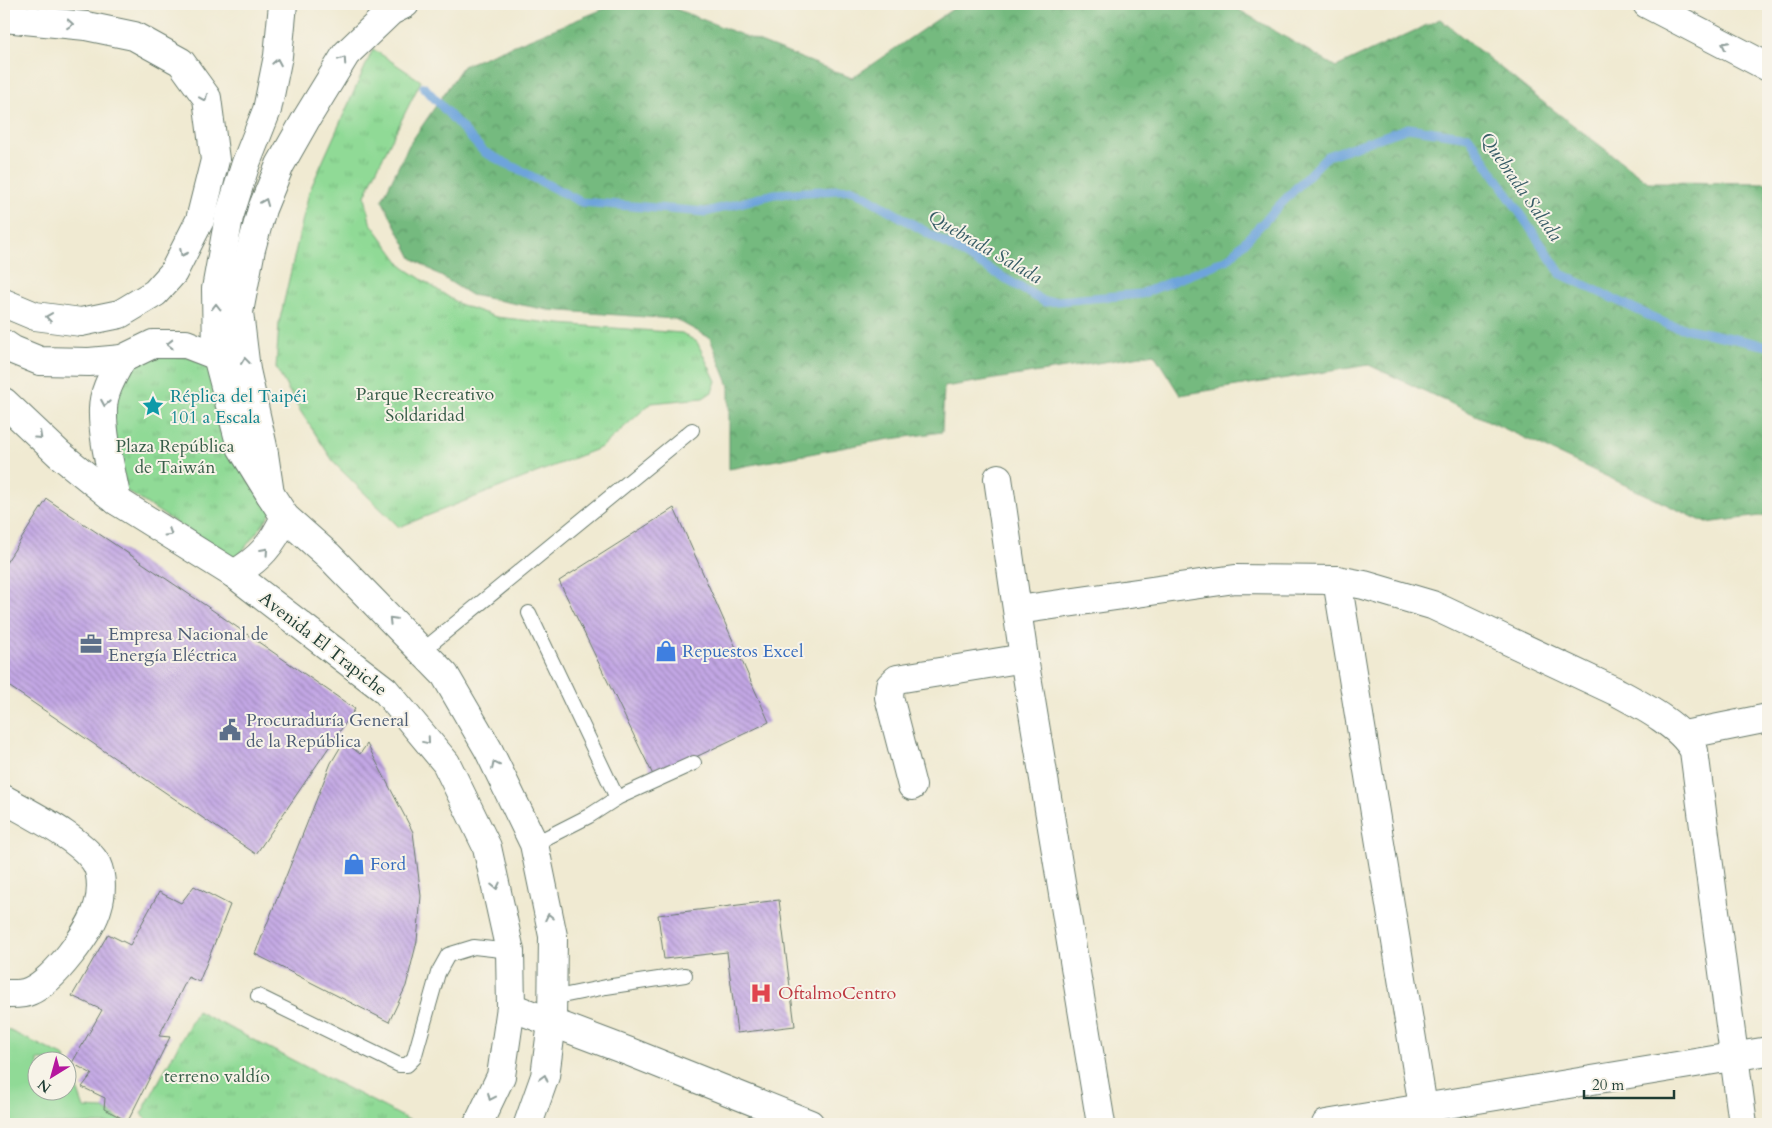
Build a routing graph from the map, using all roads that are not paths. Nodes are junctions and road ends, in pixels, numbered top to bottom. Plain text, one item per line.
1 (67, 4) edge
2 (283, 4) edge
3 (406, 4) edge
4 (1654, 6) edge
5 (4, 17) edge
6 (1768, 67) edge
7 (4, 303) edge
8 (4, 344) edge
9 (217, 356) junction
10 (122, 359) junction
11 (4, 402) edge
12 (692, 430) dead end
13 (998, 478) dead end
14 (270, 494) junction
15 (118, 501) junction
16 (285, 517) junction
17 (234, 574) junction
18 (1337, 580) junction
19 (1018, 610) junction
20 (529, 613) dead end
21 (422, 651) junction
22 (1024, 658) junction
23 (1768, 718) edge
24 (1684, 735) junction
25 (694, 763) dead end
26 (912, 786) dead end
27 (617, 798) junction
28 (4, 799) edge
29 (534, 844) junction
30 (510, 951) junction
31 (685, 975) dead end
32 (4, 994) edge
33 (258, 996) dead end
34 (511, 1007) junction
35 (552, 1010) junction
36 (1768, 1051) edge
37 (1734, 1056) junction
38 (1430, 1112) edge
39 (478, 1124) edge
40 (528, 1124) edge
41 (810, 1124) edge
42 (1101, 1124) edge
43 (1326, 1124) edge
44 (1743, 1124) edge

1 - 5 main road
9 -> 2 main road
14 -> 3 main road
6 -> 4 main road
5 -> 7 main road
8 - 10 main road
9 -> 10 main road
9 - 14 main road
10 -> 15 main road
11 -> 15 main road, Avenida El Trapiche
12 - 21 lane
13 - 19 main road
14 - 16 main road
15 -> 17 main road, Avenida El Trapiche
17 -> 16 main road
21 -> 16 main road
17 -> 30 main road, Avenida El Trapiche
18 - 19 main road
18 - 24 main road
18 - 38 main road
19 - 22 main road
20 - 27 lane
29 -> 21 main road
22 - 26 main road
22 - 42 main road
23 - 24 main road
24 - 37 main road
25 - 27 lane
27 - 29 lane
28 - 32 main road
35 -> 29 main road
30 - 33 lane
30 - 34 main road, Avenida El Trapiche
31 - 35 lane
34 - 35 main road
34 -> 39 main road, Avenida El Trapiche
40 -> 35 main road
35 - 41 main road
36 - 37 main road
37 - 38 main road
37 - 44 main road
38 - 43 main road

